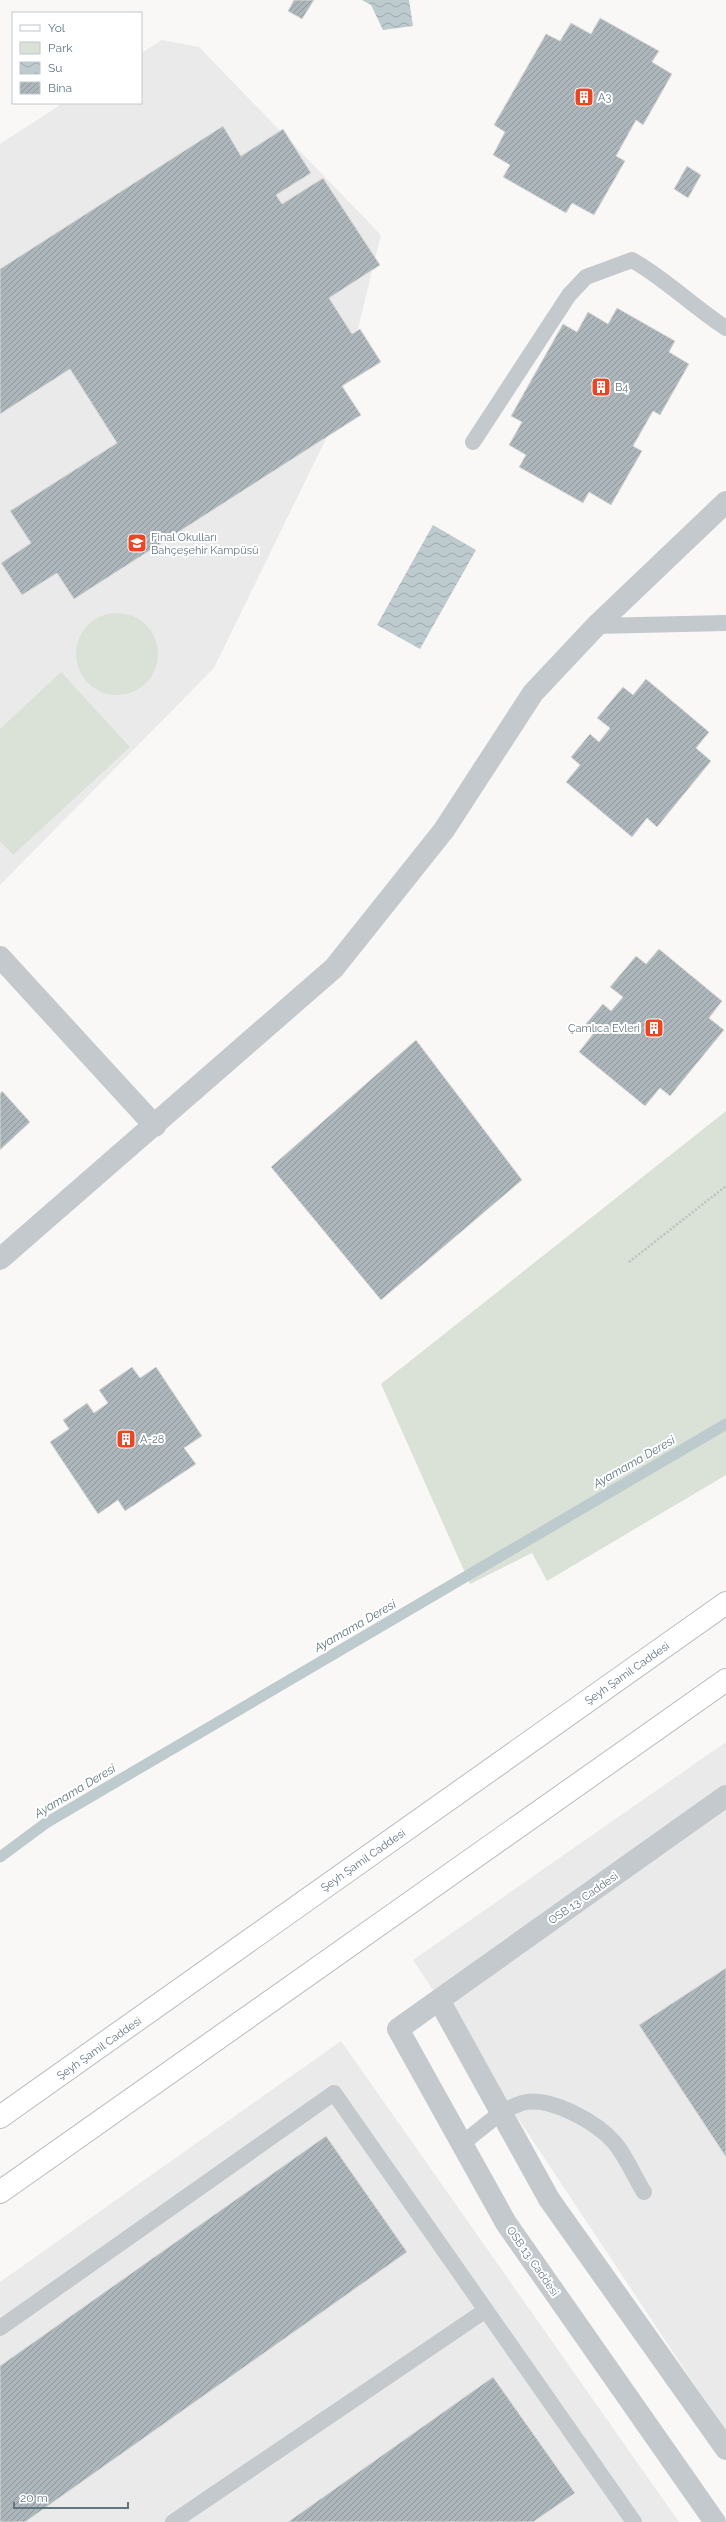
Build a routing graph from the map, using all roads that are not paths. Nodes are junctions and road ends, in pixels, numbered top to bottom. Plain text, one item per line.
1 (726, 328) edge
2 (473, 442) dead end
3 (726, 502) edge
4 (726, 623) edge
5 (596, 626) junction
6 (0, 957) edge
7 (155, 1126) junction
8 (0, 1259) edge
9 (726, 1603) edge
10 (726, 1680) edge
11 (726, 1796) edge
12 (439, 2000) junction
13 (502, 2113) junction
14 (0, 2117) edge
15 (462, 2144) junction
16 (0, 2192) edge
17 (644, 2192) dead end
18 (486, 2310) junction
19 (0, 2328) edge
20 (726, 2449) edge
21 (173, 2522) edge
22 (634, 2522) edge
23 (715, 2522) edge

1 - 2 lane
3 - 5 street
4 - 5 lane
5 - 7 street
6 - 7 street
7 - 8 street
9 - 14 main road, Şeyh Şamil Caddesi
10 - 16 main road
11 - 12 street, OSB 13. Caddesi
12 - 13 street
12 - 15 street, OSB 13. Caddesi
13 - 15 lane
13 - 17 lane
13 - 20 street
15 - 23 street, OSB 13. Caddesi
18 - 19 lane
18 - 21 lane
18 - 22 lane

